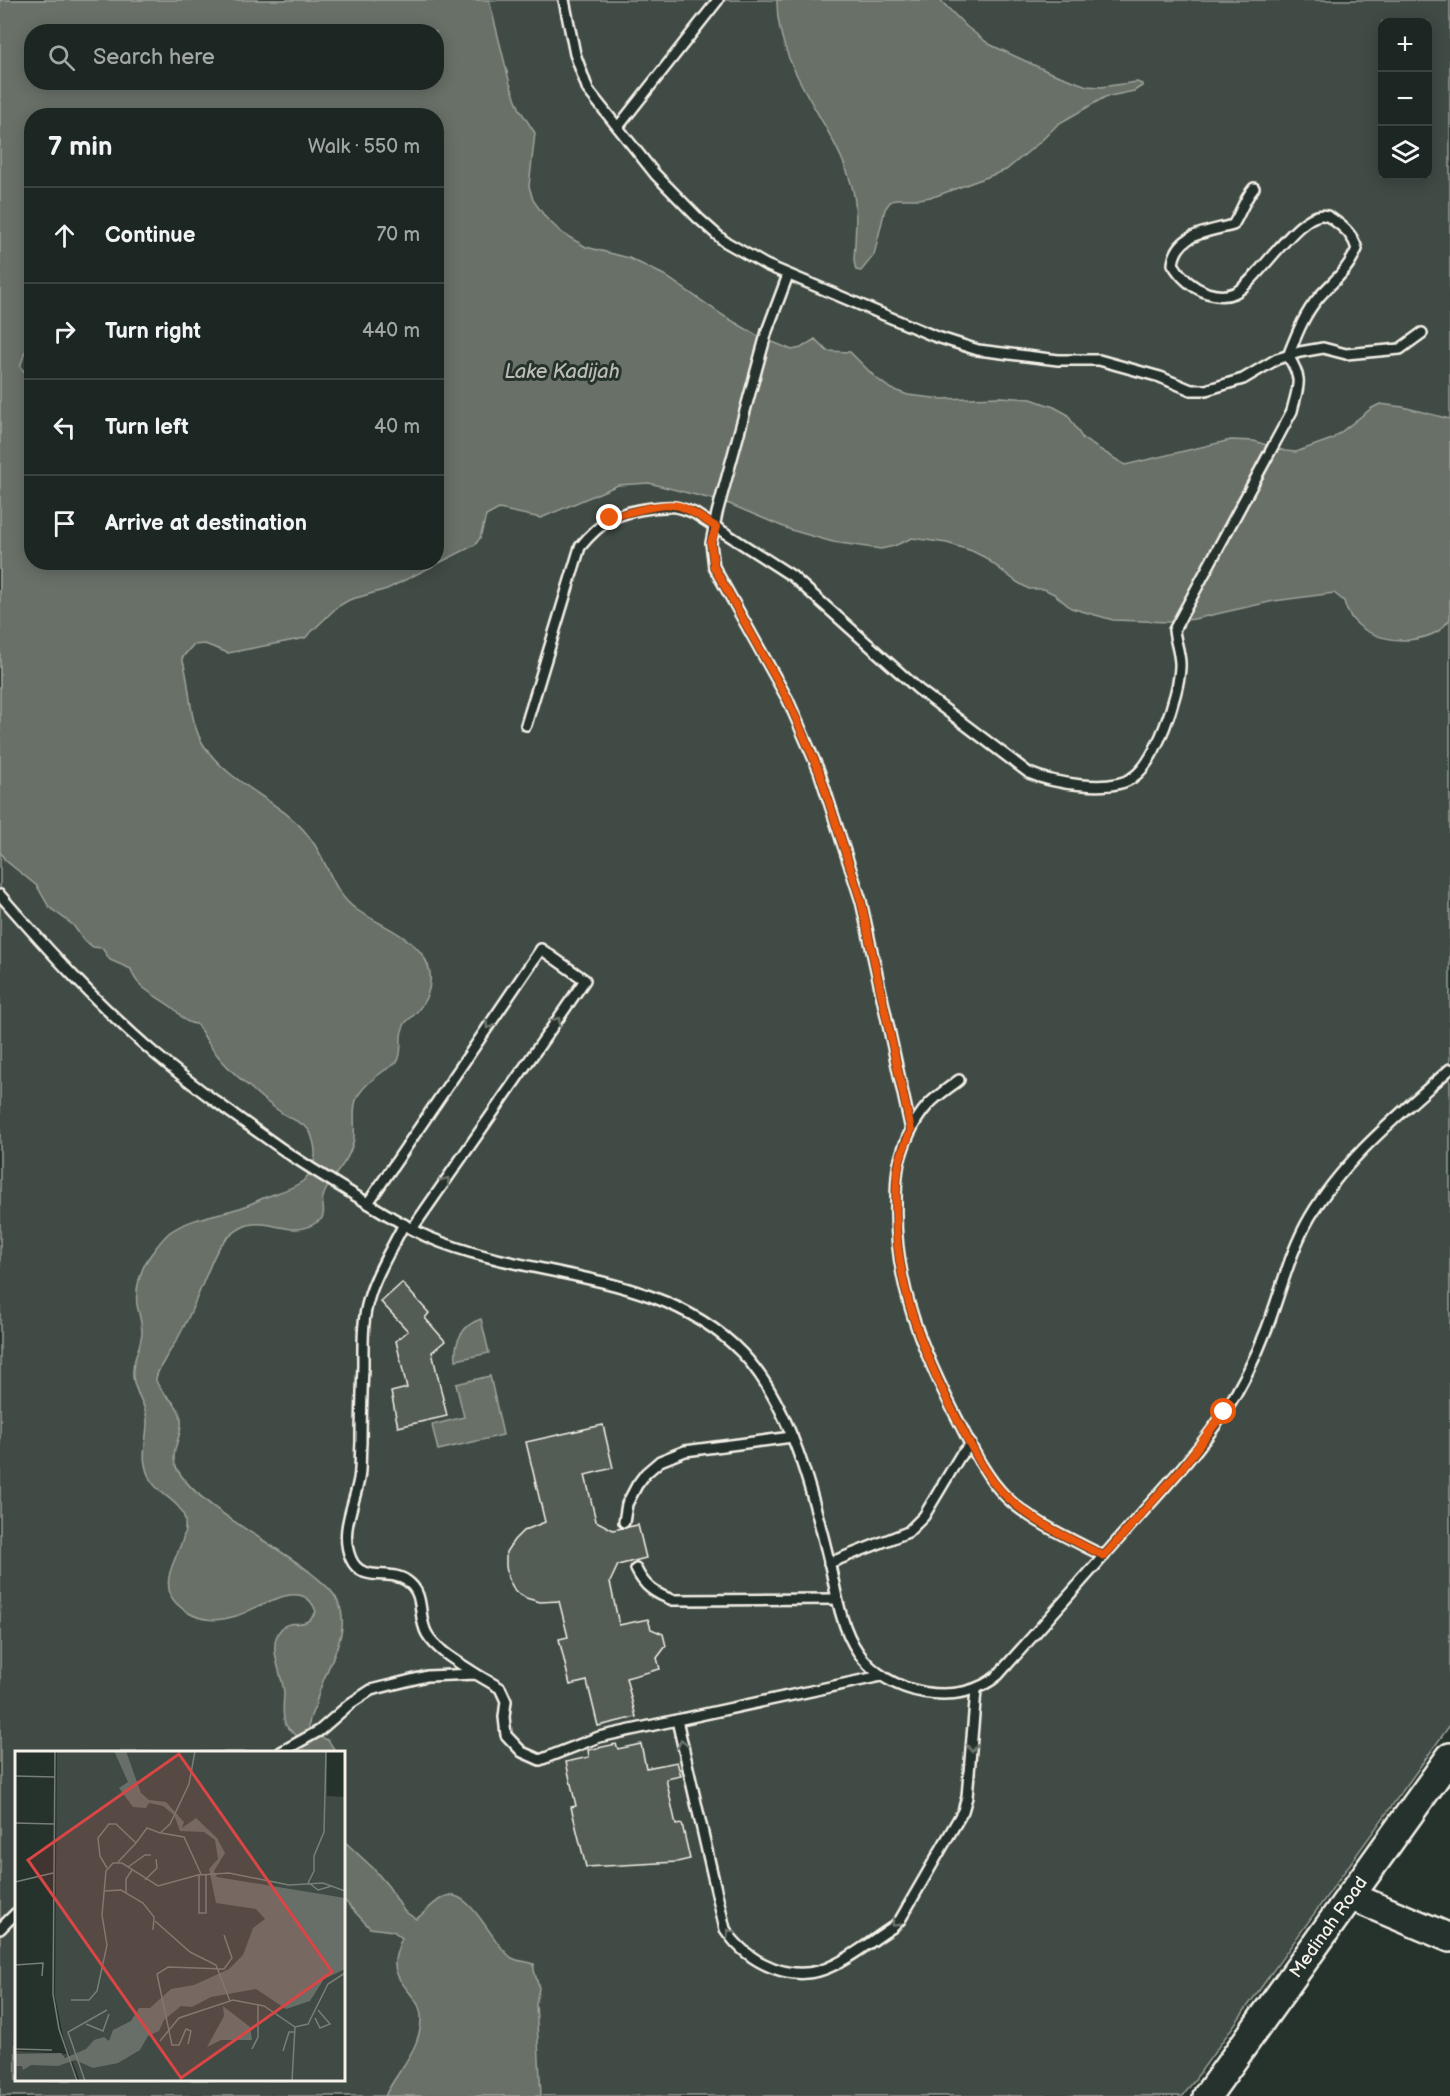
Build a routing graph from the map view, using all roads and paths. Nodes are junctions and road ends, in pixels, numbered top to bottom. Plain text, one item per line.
1 (564, 0) edge
2 (718, 0) edge
3 (618, 127) junction
4 (1254, 188) dead end
5 (788, 275) junction
6 (1422, 333) dead end
7 (1288, 356) junction
8 (716, 527) junction
9 (526, 725) dead end
10 (0, 895) edge
11 (1450, 1069) edge
12 (959, 1080) dead end
13 (911, 1130) junction
14 (368, 1203) junction
15 (408, 1226) junction
16 (792, 1437) junction
17 (971, 1444) junction
18 (624, 1522) dead end
19 (1104, 1556) junction
20 (829, 1563) junction
21 (636, 1569) dead end
22 (837, 1599) junction
23 (476, 1674) junction
24 (881, 1676) junction
25 (976, 1690) junction
26 (677, 1720) junction
27 (286, 1750) edge
28 (1450, 1757) edge
29 (1350, 1896) junction
30 (15, 1914) edge
31 (0, 1929) edge
32 (1450, 1938) edge
33 (1207, 2096) edge

1 - 3 lane
2 - 3 lane
3 - 5 lane
4 - 7 lane
5 - 7 lane
5 - 8 lane
6 - 7 lane
7 - 8 lane
8 - 9 lane
8 - 13 lane
10 - 14 lane
11 - 19 lane
12 - 13 lane
13 - 17 lane
14 - 15 lane
15 -> 14 lane
15 - 16 lane
15 - 23 lane
16 - 18 lane
16 - 20 lane
17 - 19 lane
17 - 20 lane
19 - 25 lane
20 - 22 lane
21 - 22 lane
22 - 24 lane
23 - 26 lane
23 - 27 lane
24 - 25 lane
24 - 26 lane
25 -> 26 lane
28 - 29 main road, Medinah Road
29 - 32 main road
29 - 33 main road, Medinah Road
30 - 31 lane

